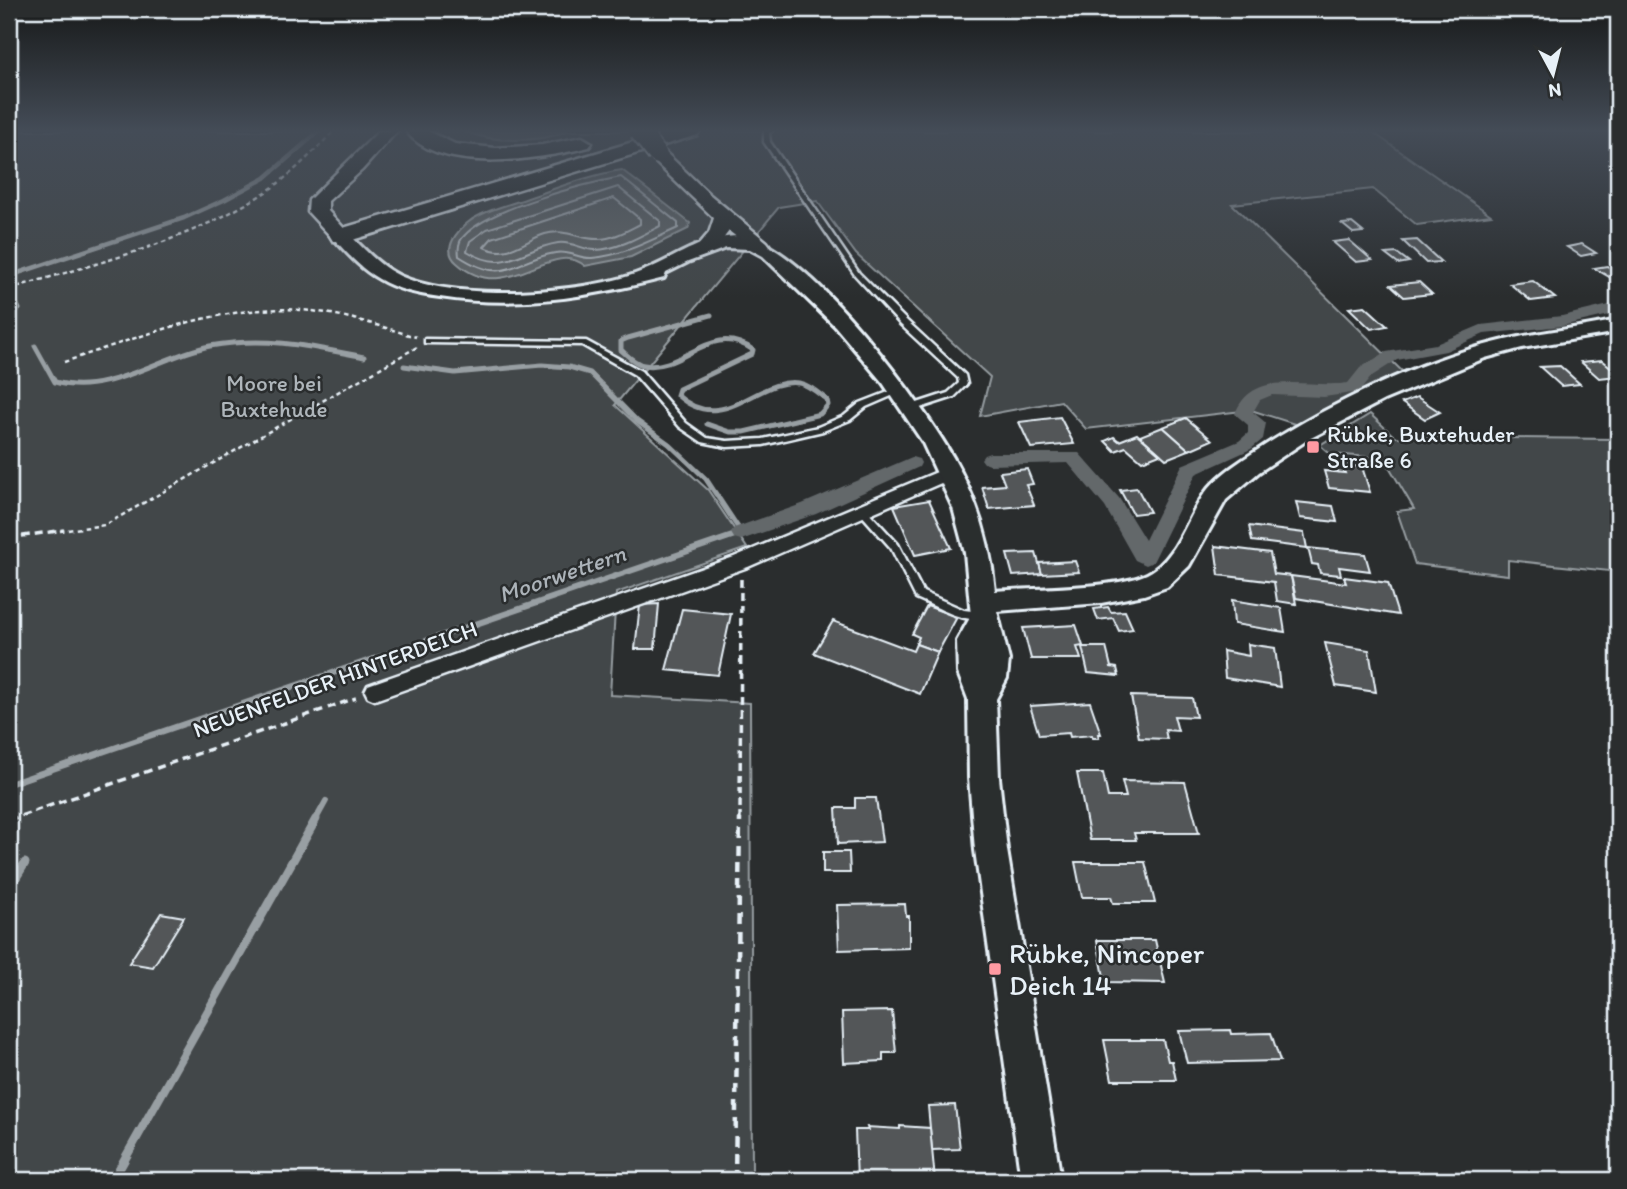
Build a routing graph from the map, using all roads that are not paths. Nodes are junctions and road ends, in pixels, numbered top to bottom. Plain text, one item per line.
1 (333, 186) edge
2 (455, 186) edge
3 (506, 186) edge
4 (690, 186) edge
5 (798, 186) edge
6 (356, 216) dead end
7 (724, 217) junction
8 (341, 236) junction
9 (760, 246) junction
10 (706, 248) junction
11 (640, 279) junction
12 (1618, 326) edge
13 (428, 341) road end
14 (905, 400) junction
15 (944, 462) junction
16 (863, 511) junction
17 (985, 609) junction
18 (375, 691) road end
19 (1041, 1180) edge

1 - 8 main road
2 - 6 highway
3 - 8 highway
4 - 7 main road, bridge
5 - 14 lane
7 - 9 main road
7 - 10 main road
8 - 11 main road
9 - 10 main road
9 - 11 main road
9 - 14 main road
10 - 11 main road
12 - 17 main road
13 - 14 lane
14 - 15 main road
15 - 16 street, NEUENFELDER HINTERDEICH
15 - 17 main road
16 - 17 lane
16 - 18 street, NEUENFELDER HINTERDEICH
17 - 19 main road

